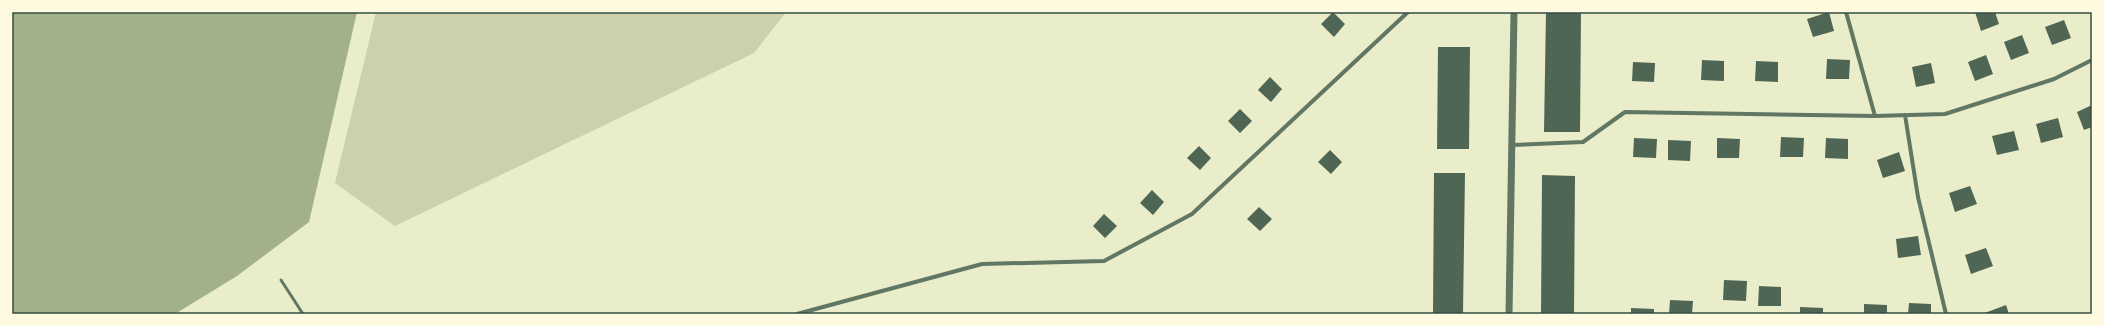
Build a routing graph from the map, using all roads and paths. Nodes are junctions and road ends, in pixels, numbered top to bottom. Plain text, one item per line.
1 (1408, 12) edge
2 (1514, 12) edge
3 (1846, 12) edge
4 (2092, 60) edge
5 (1905, 115) junction
6 (1875, 116) junction
7 (1512, 145) junction
8 (281, 280) dead end
9 (303, 314) edge
10 (797, 314) edge
11 (1509, 314) edge
12 (1946, 314) edge

1 - 10 street
2 - 7 street
3 - 6 street
4 - 5 street
5 - 6 street
5 - 12 street
6 - 7 street
7 - 11 street
8 - 9 lane

